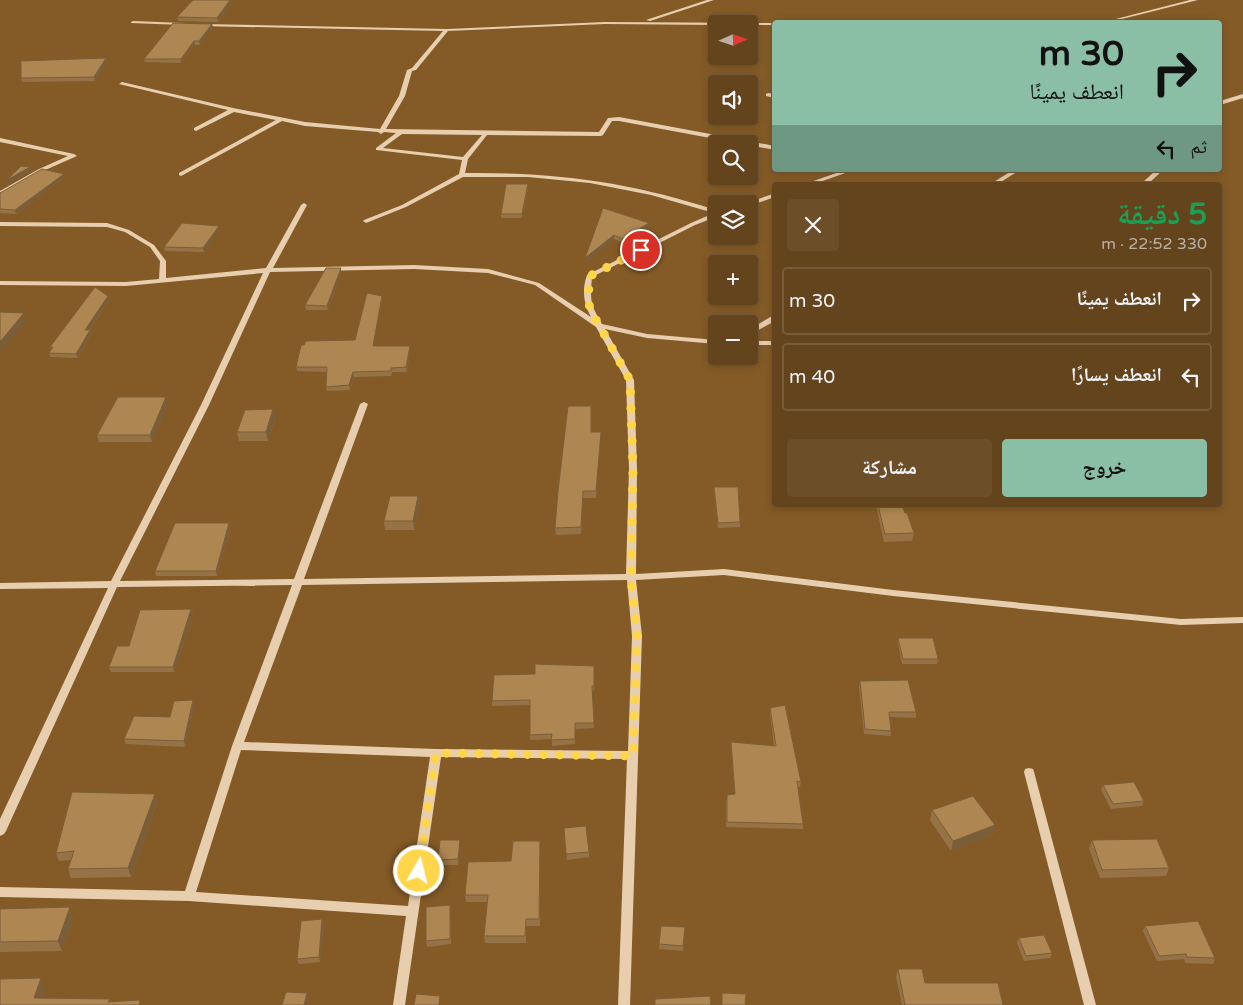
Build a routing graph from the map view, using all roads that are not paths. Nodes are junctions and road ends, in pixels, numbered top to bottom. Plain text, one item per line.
1 (712, 0) edge
2 (1196, 0) edge
3 (1114, 20) edge
4 (133, 22) dead end
5 (639, 23) junction
6 (772, 24) edge
7 (447, 30) junction
8 (122, 84) dead end
9 (768, 95) dead end
10 (772, 96) edge
11 (1243, 96) edge
12 (1222, 102) edge
13 (233, 110) junction
14 (280, 120) junction
15 (196, 129) dead end
16 (381, 132) junction
17 (401, 132) junction
18 (485, 134) junction
19 (0, 140) edge
20 (772, 147) edge
21 (465, 159) junction
22 (845, 172) edge
23 (1013, 172) edge
24 (1158, 172) edge
25 (181, 174) dead end
26 (462, 175) junction
27 (814, 182) edge
28 (997, 182) edge
29 (1146, 182) edge
30 (0, 194) edge
31 (772, 196) edge
32 (758, 201) edge
33 (304, 205) dead end
34 (708, 210) edge
35 (708, 217) edge
36 (366, 221) dead end
37 (0, 224) edge
38 (268, 270) junction
39 (162, 281) junction
40 (0, 283) edge
41 (772, 320) edge
42 (600, 326) junction
43 (758, 328) edge
44 (708, 341) edge
45 (758, 343) edge
46 (772, 343) edge
47 (364, 404) dead end
48 (631, 578) junction
49 (298, 583) junction
50 (0, 586) edge
51 (113, 586) junction
52 (1243, 620) edge
53 (237, 746) junction
54 (436, 753) junction
55 (633, 756) junction
56 (1029, 772) dead end
57 (0, 831) edge
58 (0, 892) edge
59 (189, 896) junction
60 (413, 911) junction
61 (399, 1005) edge
62 (624, 1005) edge
63 (1090, 1005) edge

1 - 5 street
2 - 3 street
4 - 7 street
5 - 6 street
5 - 7 street
7 - 16 street
8 - 13 street
9 - 10 street
11 - 12 street
13 - 14 street
13 - 15 street
14 - 16 street
14 - 25 street
16 - 17 street
17 - 18 street
17 - 21 street
18 - 20 street
18 - 21 street
19 - 30 street
21 - 26 street
22 - 27 street
23 - 28 street
24 - 29 street
26 - 34 street
26 - 36 street
31 - 32 street
33 - 38 street
35 - 42 street
37 - 39 street
38 - 39 street
38 - 42 street
38 - 51 street
39 - 40 street
41 - 43 street
42 - 44 street
42 - 48 street
45 - 46 street
47 - 49 street
48 - 49 street
48 - 52 street
48 - 55 street
49 - 51 street
49 - 53 street
50 - 51 street
51 - 57 street
53 - 54 street
53 - 59 street
54 - 55 street
54 - 60 street
55 - 62 street
56 - 63 street
58 - 59 street
59 - 60 street
60 - 61 street

